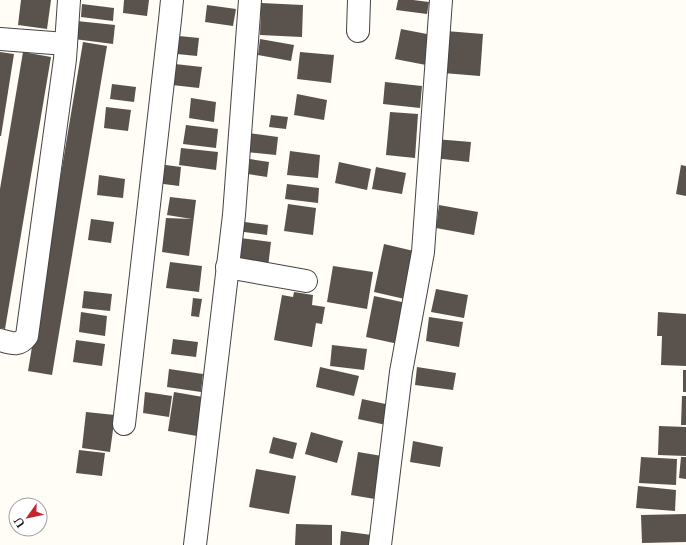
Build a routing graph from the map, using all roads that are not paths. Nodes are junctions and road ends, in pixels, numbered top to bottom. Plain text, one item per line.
1 (69, 0) edge
2 (172, 0) edge
3 (250, 0) edge
4 (359, 0) edge
5 (441, 0) edge
6 (358, 31) dead end
7 (0, 39) edge
8 (66, 44) junction
9 (227, 267) junction
10 (306, 281) dead end
11 (0, 340) edge
12 (124, 424) dead end
13 (195, 545) edge
14 (380, 545) edge

1 - 8 street
2 - 12 street
3 - 9 street
4 - 6 street
5 - 14 street
7 - 8 street
8 - 11 street
9 - 10 street
9 - 13 street

